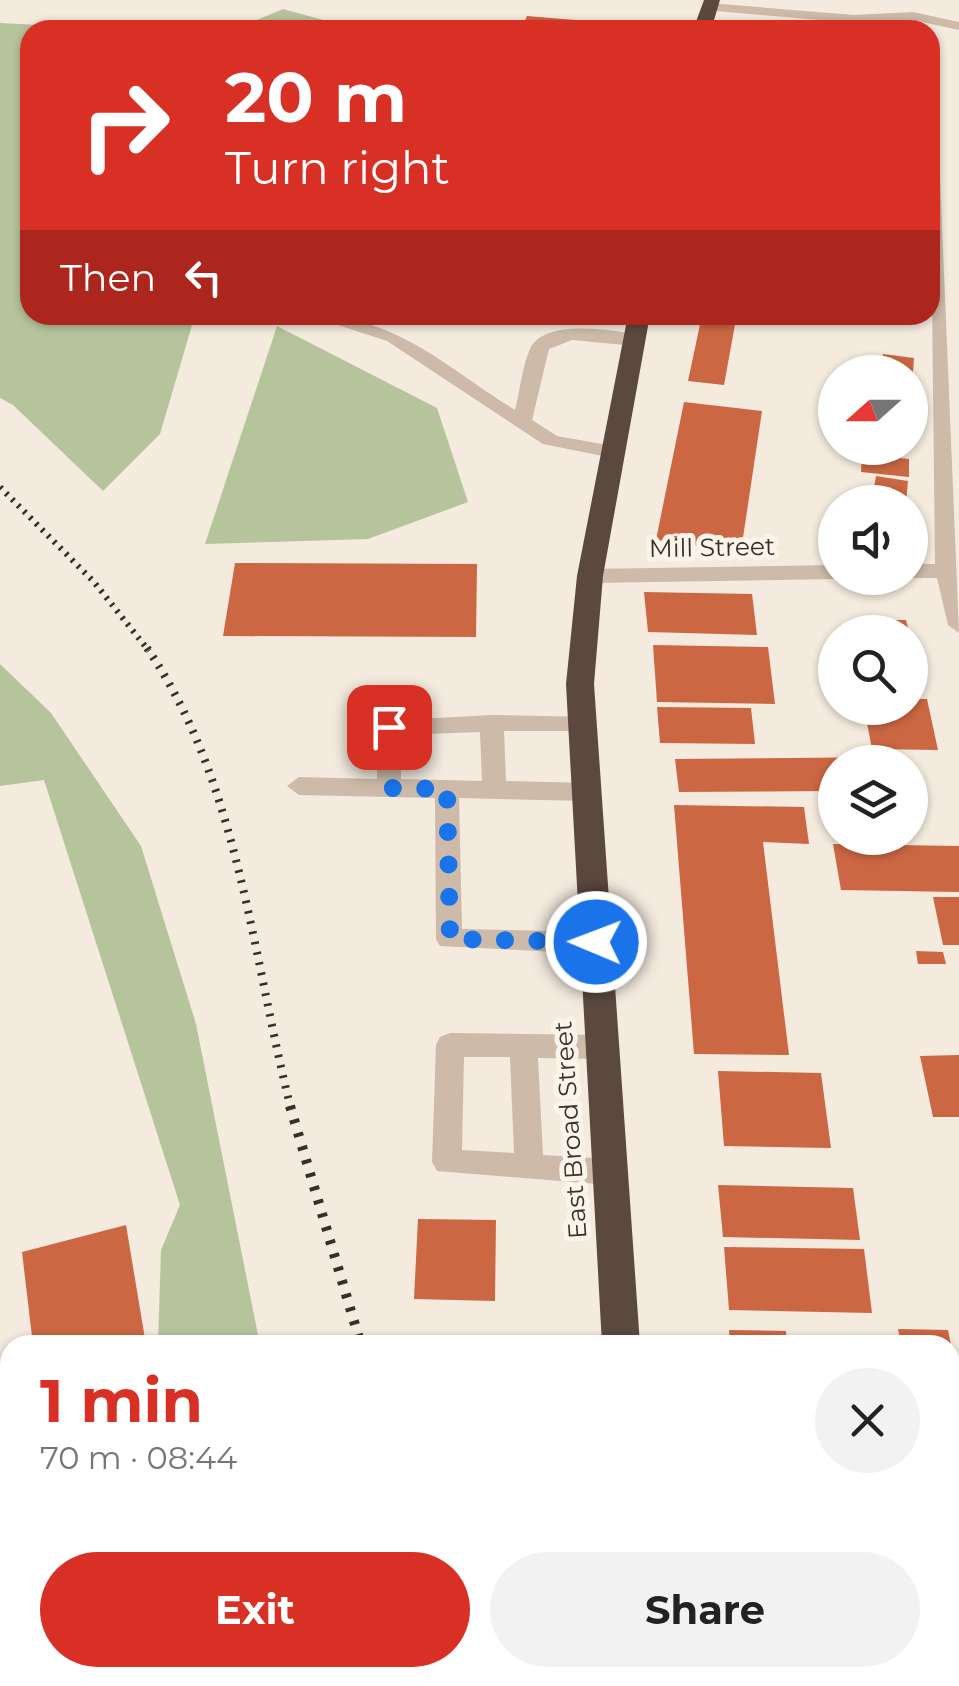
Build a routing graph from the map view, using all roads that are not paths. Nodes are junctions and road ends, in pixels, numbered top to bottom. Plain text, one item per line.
1 (903, 0) edge
2 (710, 4) edge
3 (771, 6) edge
4 (913, 16) junction
5 (931, 20) edge
6 (940, 312) edge
7 (351, 325) edge
8 (637, 327) edge
9 (522, 423) junction
10 (613, 452) junction
11 (952, 571) edge
12 (818, 572) edge
13 (590, 576) junction
14 (959, 625) edge
15 (492, 723) junction
16 (582, 723) junction
17 (299, 786) dead end
18 (389, 788) junction
19 (447, 789) junction
20 (494, 790) junction
21 (587, 792) junction
22 (596, 942) junction
23 (524, 1045) junction
24 (602, 1046) junction
25 (529, 1167) junction
26 (610, 1172) junction
27 (620, 1335) edge

1 - 4 street
2 - 3 street
3 - 4 street
4 - 5 street
6 - 11 street
7 - 9 street
8 - 9 street
8 - 10 highway, East Broad Street
9 - 10 street
10 - 13 highway, East Broad Street
11 - 14 street
12 - 13 street, Mill Street
13 - 16 highway, East Broad Street
15 - 16 street
15 - 18 street
15 - 20 street
16 - 21 highway, East Broad Street
17 - 18 street
18 - 19 street
19 - 20 street
19 - 22 street
20 - 21 street
21 - 22 highway, East Broad Street
22 - 24 highway, East Broad Street
23 - 24 street
23 - 25 street
23 - 25 street
24 - 26 highway, East Broad Street
25 - 26 street
26 - 27 highway, East Broad Street

